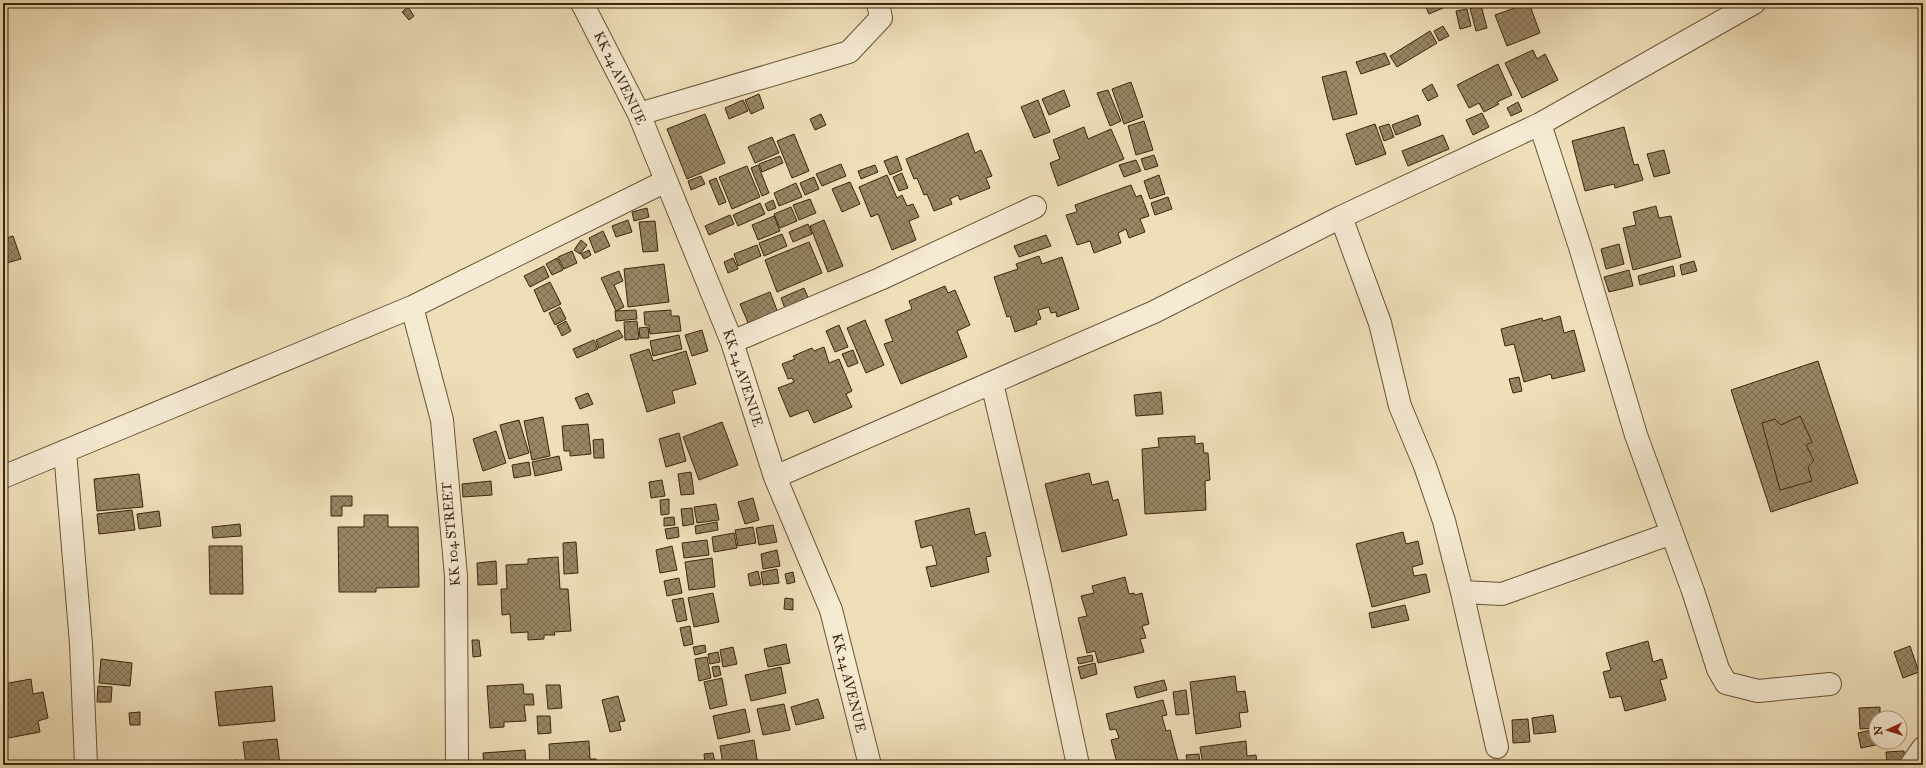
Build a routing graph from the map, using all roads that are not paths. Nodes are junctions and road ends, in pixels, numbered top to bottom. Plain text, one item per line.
1 (582, 3) edge
2 (878, 3) edge
3 (1754, 3) edge
4 (639, 114) junction
5 (1540, 124) junction
6 (666, 181) junction
7 (1035, 207) dead end
8 (1341, 217) junction
9 (412, 307) junction
10 (732, 342) junction
11 (992, 383) junction
12 (65, 451) junction
13 (3, 477) edge
14 (775, 477) junction
15 (1672, 533) junction
16 (1462, 592) junction
17 (1830, 684) dead end
18 (1497, 747) dead end
19 (1923, 748) edge
20 (86, 765) edge
21 (457, 765) edge
22 (870, 765) edge
23 (1078, 765) edge
24 (1911, 765) edge

1 - 4 street, KK 24 AVENUE
2 - 4 street
3 - 5 street
4 - 6 street, KK 24 AVENUE
5 - 8 street
5 - 15 street
6 - 9 street
6 - 10 street, KK 24 AVENUE
7 - 10 street
8 - 11 street
8 - 16 street
9 - 12 street
9 - 21 street, KK 104 STREET
10 - 14 street, KK 24 AVENUE
11 - 14 street
11 - 23 street
12 - 13 street
12 - 20 street
14 - 22 street, KK 24 AVENUE
15 - 16 street
15 - 17 street
16 - 18 street
19 - 24 street

